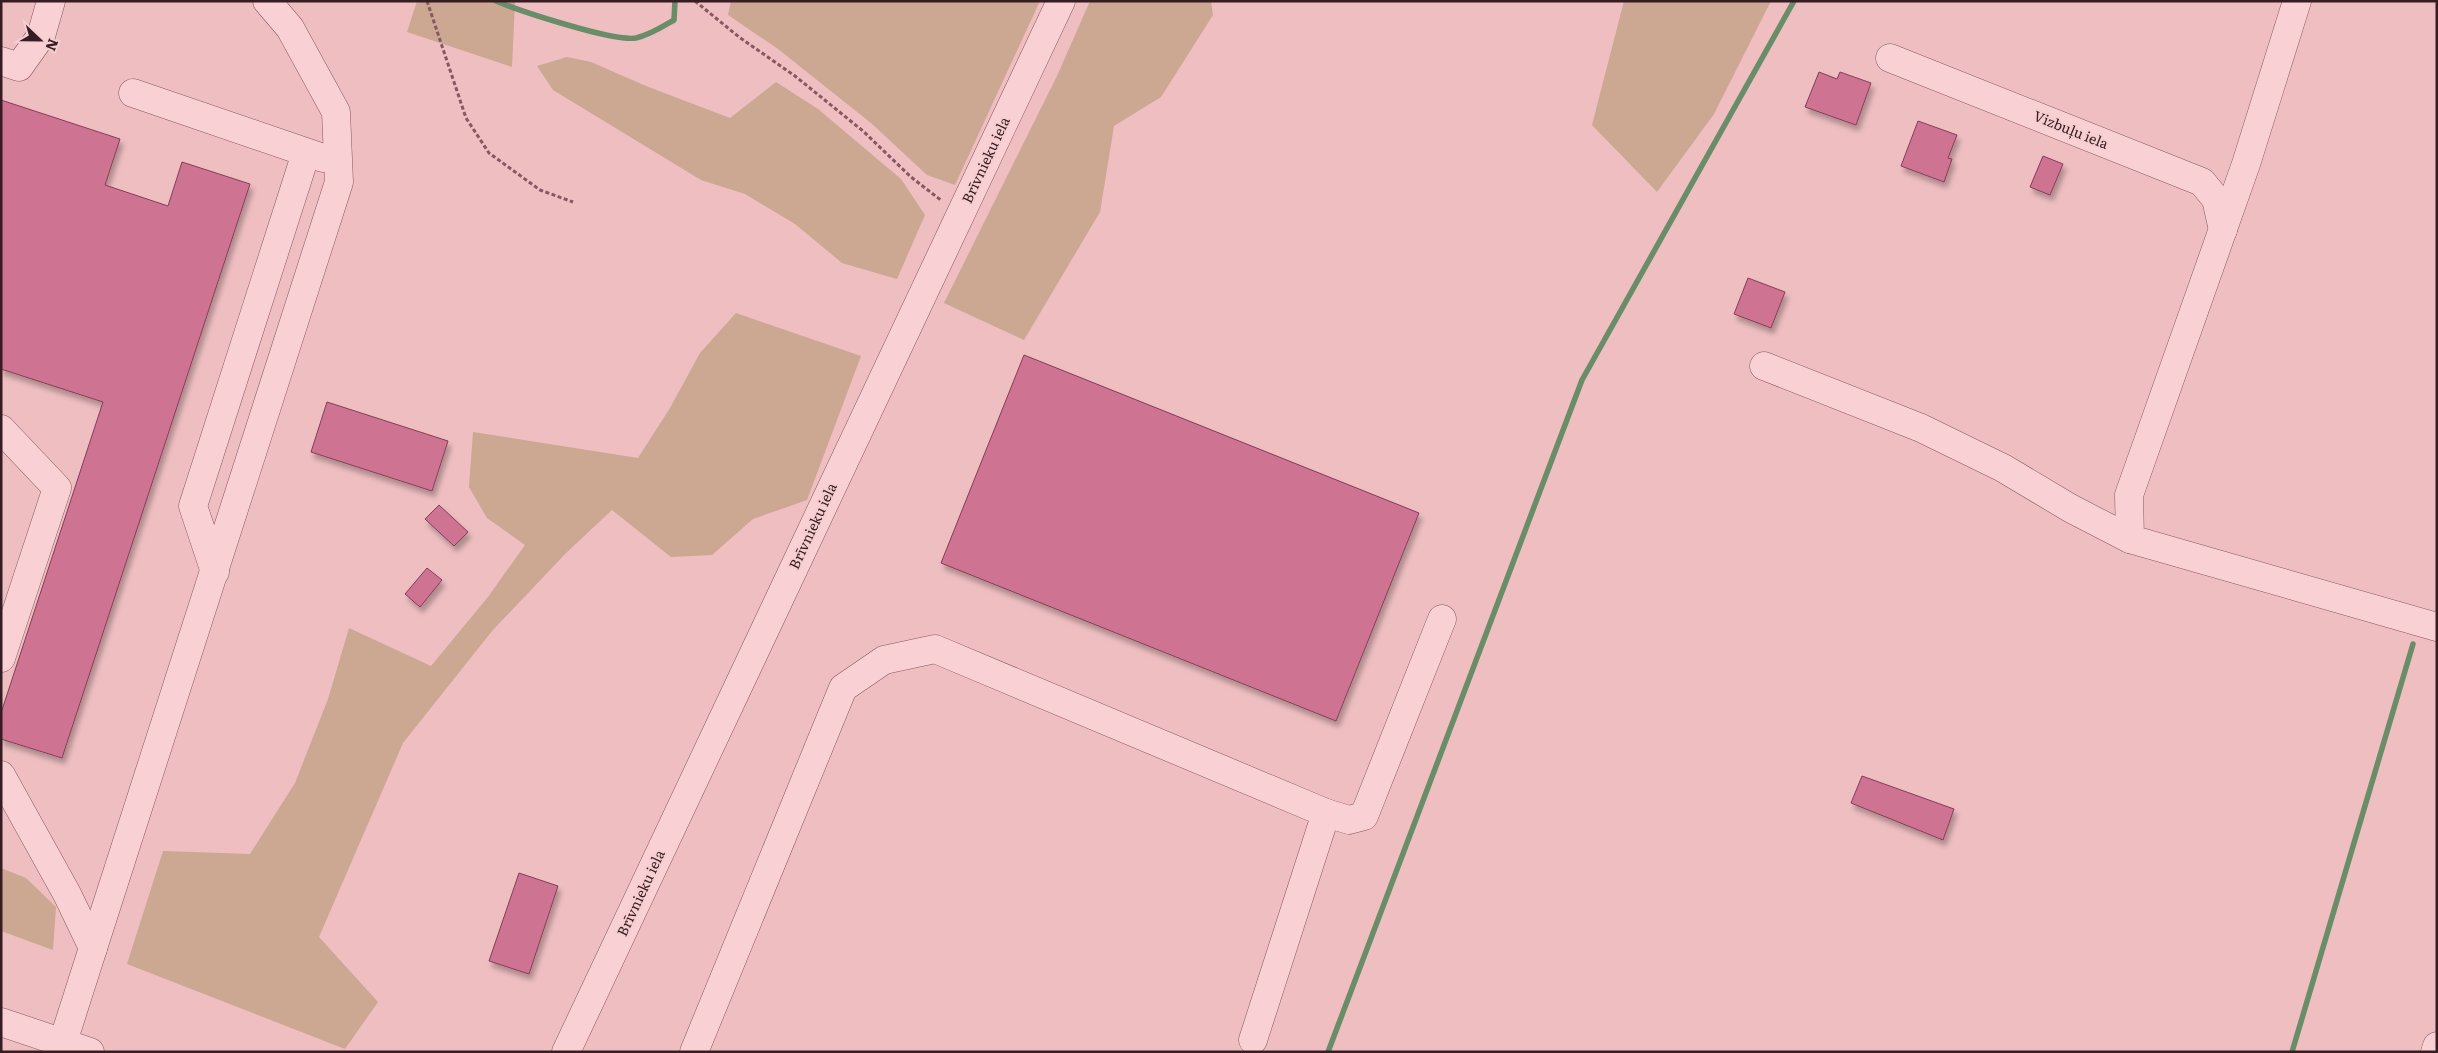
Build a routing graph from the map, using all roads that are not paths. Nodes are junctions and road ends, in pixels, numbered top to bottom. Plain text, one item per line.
1 (51, 1) edge
2 (267, 1) edge
3 (1061, 1) edge
4 (2297, 1) edge
5 (1890, 58) dead end
6 (1, 62) edge
7 (133, 93) dead end
8 (306, 153) junction
9 (338, 164) junction
10 (2223, 230) junction
11 (1764, 366) dead end
12 (1, 429) edge
13 (2130, 538) junction
14 (215, 572) junction
15 (1442, 619) dead end
16 (2437, 627) edge
17 (1, 658) edge
18 (1, 775) edge
19 (1326, 813) junction
20 (93, 948) junction
21 (1, 1022) edge
22 (1253, 1040) dead end
23 (63, 1042) junction
24 (2437, 1046) edge
25 (575, 1050) edge
26 (90, 1052) edge
27 (694, 1052) edge
28 (2435, 1052) edge

1 - 6 street
2 - 9 street
3 - 25 street, Brīvnieku iela
4 - 10 street
5 - 10 street, Vizbuļu iela
7 - 8 street
8 - 9 street
8 - 14 street
9 - 14 street
10 - 13 street
11 - 13 street
12 - 17 street
13 - 16 street
14 - 20 street
15 - 19 street
18 - 20 street
19 - 22 street
19 - 27 street
20 - 23 street
21 - 23 street
23 - 26 street
24 - 28 street

